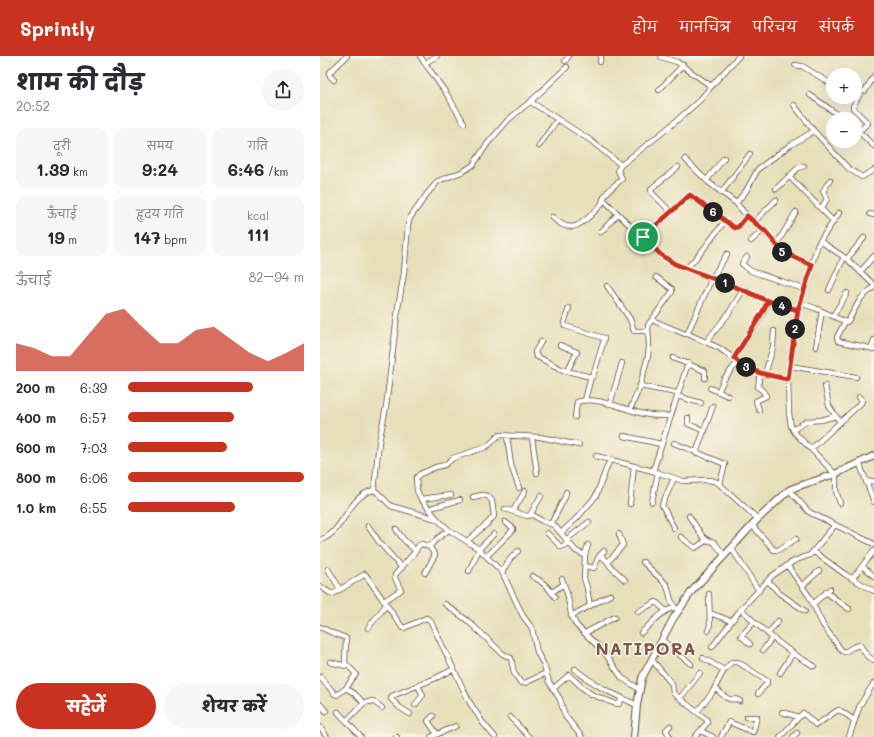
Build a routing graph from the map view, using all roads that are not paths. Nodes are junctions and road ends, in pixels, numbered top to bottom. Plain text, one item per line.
1 (347, 56) edge
2 (420, 56) edge
3 (437, 56) edge
4 (569, 56) edge
5 (601, 56) edge
6 (739, 56) edge
7 (661, 57) dead end
8 (565, 62) dead end
9 (600, 62) dead end
10 (425, 63) junction
11 (683, 65) junction
12 (795, 65) dead end
13 (567, 67) dead end
14 (874, 76) edge
15 (334, 80) dead end
16 (826, 81) edge
17 (711, 86) junction
18 (659, 90) dead end
19 (862, 91) edge
20 (810, 96) dead end
21 (529, 103) junction
22 (794, 104) dead end
23 (834, 112) edge
24 (862, 117) edge
25 (558, 120) junction
26 (464, 123) dead end
27 (862, 128) edge
28 (814, 131) junction
29 (862, 134) edge
30 (539, 146) dead end
31 (874, 146) edge
32 (750, 154) dead end
33 (724, 158) dead end
34 (685, 159) dead end
35 (621, 165) junction
36 (678, 166) dead end
37 (804, 166) dead end
38 (874, 170) edge
39 (789, 176) junction
40 (707, 180) junction
41 (830, 180) dead end
42 (776, 189) dead end
43 (721, 193) junction
44 (603, 199) junction
45 (776, 200) dead end
46 (736, 204) junction
47 (821, 209) junction
48 (671, 212) junction
49 (796, 212) dead end
50 (839, 213) dead end
51 (618, 214) junction
52 (747, 216) junction
53 (552, 217) dead end
54 (725, 221) junction
55 (833, 221) junction
56 (754, 222) junction
57 (764, 230) junction
58 (601, 232) dead end
59 (643, 237) junction
60 (864, 238) dead end
61 (820, 240) junction
62 (751, 241) dead end
63 (776, 245) junction
64 (727, 254) dead end
65 (874, 256) edge
66 (747, 257) dead end
67 (846, 258) junction
68 (812, 265) junction
69 (687, 268) junction
70 (860, 272) junction
71 (656, 276) dead end
72 (712, 278) junction
73 (607, 286) dead end
74 (874, 286) edge
75 (804, 289) junction
76 (743, 290) junction
77 (829, 290) dead end
78 (847, 293) dead end
79 (768, 301) junction
80 (800, 303) junction
81 (569, 308) dead end
82 (798, 310) junction
83 (822, 311) junction
84 (832, 316) junction
85 (652, 320) junction
86 (844, 322) junction
87 (648, 331) junction
88 (774, 331) dead end
89 (688, 334) junction
90 (874, 340) edge
91 (541, 342) dead end
92 (706, 342) junction
93 (560, 345) dead end
94 (816, 347) dead end
95 (873, 348) edge
96 (673, 358) dead end
97 (734, 358) junction
98 (738, 362) junction
99 (688, 363) junction
100 (622, 364) dead end
101 (790, 366) junction
102 (567, 371) junction
103 (763, 374) junction
104 (591, 377) junction
105 (856, 377) dead end
106 (705, 378) dead end
107 (788, 379) junction
108 (640, 386) junction
109 (825, 386) dead end
110 (710, 388) dead end
111 (718, 392) junction
112 (677, 395) junction
113 (728, 396) dead end
114 (859, 397) dead end
115 (585, 400) junction
116 (701, 403) dead end
117 (610, 404) junction
118 (713, 406) dead end
119 (630, 410) junction
120 (760, 410) dead end
121 (670, 416) junction
122 (836, 416) junction
123 (575, 417) dead end
124 (688, 418) dead end
125 (840, 422) junction
126 (793, 430) junction
127 (705, 431) junction
128 (508, 436) junction
129 (624, 436) dead end
130 (532, 437) junction
131 (674, 443) dead end
132 (661, 444) junction
133 (579, 445) dead end
134 (812, 449) junction
135 (696, 453) junction
136 (596, 456) dead end
137 (874, 456) edge
138 (610, 459) junction
139 (859, 462) junction
140 (634, 466) junction
141 (655, 472) junction
142 (537, 473) dead end
143 (835, 474) junction
144 (674, 478) junction
145 (874, 481) edge
146 (866, 482) junction
147 (720, 484) junction
148 (519, 488) dead end
149 (374, 490) junction
150 (789, 490) junction
151 (525, 491) dead end
152 (566, 492) dead end
153 (451, 495) dead end
154 (541, 496) dead end
155 (473, 498) dead end
156 (421, 499) junction
157 (460, 500) dead end
158 (652, 502) dead end
159 (874, 502) edge
160 (840, 503) dead end
161 (630, 504) dead end
162 (504, 509) dead end
163 (429, 510) junction
164 (513, 511) junction
165 (530, 515) junction
166 (689, 516) dead end
167 (758, 519) junction
168 (438, 520) junction
169 (506, 522) dead end
170 (589, 522) dead end
171 (550, 524) junction
172 (752, 525) junction
173 (835, 525) junction
174 (368, 526) dead end
175 (674, 528) dead end
176 (396, 529) dead end
177 (449, 530) junction
178 (547, 533) dead end
179 (562, 533) junction
180 (494, 534) dead end
181 (618, 534) dead end
182 (681, 537) dead end
183 (796, 539) dead end
184 (320, 540) edge
185 (707, 540) junction
186 (467, 541) junction
187 (567, 542) junction
188 (874, 544) edge
189 (588, 545) dead end
190 (429, 546) junction
191 (479, 548) junction
192 (732, 549) junction
193 (416, 551) junction
194 (518, 551) dead end
195 (604, 551) dead end
196 (814, 551) junction
197 (874, 551) edge
198 (585, 555) junction
199 (600, 555) junction
200 (487, 556) junction
201 (725, 556) junction
202 (608, 562) junction
203 (643, 562) dead end
204 (788, 565) junction
205 (585, 566) junction
206 (862, 566) junction
207 (402, 568) junction
208 (328, 569) dead end
209 (469, 571) dead end
210 (819, 571) dead end
211 (425, 572) dead end
212 (502, 572) junction
213 (532, 576) dead end
214 (874, 576) edge
215 (852, 579) junction
216 (625, 580) dead end
217 (768, 581) junction
218 (320, 586) edge
219 (802, 586) junction
220 (340, 589) junction
221 (758, 590) junction
222 (874, 591) edge
223 (552, 592) junction
224 (709, 594) dead end
225 (610, 595) dead end
226 (554, 597) dead end
227 (385, 603) junction
228 (445, 604) dead end
229 (813, 604) junction
230 (590, 606) junction
231 (677, 609) junction
232 (741, 609) junction
233 (849, 609) dead end
234 (666, 611) junction
235 (805, 611) dead end
236 (638, 612) dead end
237 (710, 613) junction
238 (572, 616) junction
239 (615, 617) dead end
240 (731, 621) junction
241 (778, 621) dead end
242 (754, 622) junction
243 (320, 627) edge
244 (368, 628) dead end
245 (708, 631) dead end
246 (585, 633) junction
247 (641, 633) dead end
248 (770, 636) junction
249 (662, 640) junction
250 (750, 644) dead end
251 (712, 647) dead end
252 (763, 650) dead end
253 (792, 653) junction
254 (702, 658) dead end
255 (652, 660) junction
256 (874, 660) edge
257 (330, 662) dead end
258 (691, 664) dead end
259 (346, 666) junction
260 (814, 666) dead end
261 (454, 669) junction
262 (575, 669) dead end
263 (724, 670) junction
264 (546, 673) junction
265 (700, 673) dead end
266 (780, 673) dead end
267 (320, 677) edge
268 (874, 683) edge
269 (418, 686) junction
270 (346, 688) junction
271 (554, 688) junction
272 (715, 688) junction
273 (639, 689) junction
274 (758, 694) dead end
275 (622, 698) junction
276 (680, 698) junction
277 (740, 701) dead end
278 (364, 703) junction
279 (320, 704) edge
280 (415, 705) dead end
281 (637, 706) junction
282 (382, 708) dead end
283 (326, 711) dead end
284 (338, 712) dead end
285 (697, 712) junction
286 (782, 712) dead end
287 (410, 714) dead end
288 (433, 716) dead end
289 (747, 716) dead end
290 (799, 717) junction
291 (510, 718) dead end
292 (854, 720) junction
293 (346, 721) junction
294 (456, 726) dead end
295 (670, 726) dead end
296 (320, 727) edge
297 (700, 731) junction
298 (797, 733) dead end
299 (437, 734) junction
300 (327, 737) edge
301 (361, 737) edge
302 (431, 737) edge
303 (495, 737) edge
304 (529, 737) edge
305 (582, 737) edge
306 (634, 737) edge
307 (670, 737) edge
308 (695, 737) edge
309 (713, 737) edge
310 (722, 737) edge
311 (780, 737) edge
312 (793, 737) edge
313 (849, 737) edge

1 - 15 street
2 - 10 street
3 - 10 street
4 - 8 street
5 - 9 street
6 - 17 street
7 - 11 street
10 - 26 street
11 - 17 street
11 - 18 street
12 - 16 street
13 - 21 street
14 - 19 street
17 - 35 street
20 - 23 street
21 - 25 street
21 - 149 street
22 - 28 street
24 - 27 street
25 - 30 street
25 - 35 street
28 - 38 street
28 - 46 street
29 - 31 street
32 - 43 street
33 - 40 street
34 - 40 street
35 - 44 street
36 - 48 street
37 - 39 street
39 - 42 street
39 - 47 street
40 - 43 street
41 - 47 street
43 - 46 street
44 - 51 street
44 - 53 street
45 - 56 street
46 - 52 street
47 - 55 street
48 - 54 street
48 - 59 street
49 - 63 street
50 - 55 street
51 - 58 street
51 - 59 street
52 - 54 street
52 - 56 street
54 - 69 street
55 - 61 street
56 - 57 street
57 - 62 street
57 - 63 street
59 - 69 street
60 - 67 street
61 - 67 street
61 - 68 street
63 - 68 street
64 - 72 street
65 - 70 street
66 - 75 street
67 - 70 street
67 - 77 street
68 - 75 street
69 - 72 street
70 - 74 street
71 - 85 street
72 - 76 street
72 - 89 street
73 - 87 street
74 - 86 street
75 - 80 street
76 - 79 street
76 - 92 street
78 - 84 street
79 - 82 street
79 - 97 street
80 - 82 street
80 - 83 street
81 - 104 street
82 - 101 street
83 - 84 street
83 - 94 street
84 - 86 street
85 - 87 street
85 - 89 street
86 - 95 street
87 - 108 street
88 - 103 street
89 - 92 street
90 - 95 street
91 - 102 street
92 - 97 street
93 - 102 street
96 - 99 street
97 - 98 street
98 - 103 street
98 - 111 street
99 - 106 street
99 - 112 street
100 - 117 street
101 - 105 street
101 - 107 street
102 - 104 street
103 - 107 street
103 - 120 street
104 - 115 street
107 - 126 street
108 - 112 street
108 - 119 street
109 - 122 street
110 - 111 street
111 - 113 street
112 - 116 street
112 - 121 street
114 - 125 street
115 - 117 street
115 - 123 street
117 - 119 street
118 - 127 street
119 - 121 street
121 - 132 street
122 - 125 street
122 - 126 street
124 - 127 street
125 - 134 street
126 - 134 street
127 - 135 street
128 - 130 street
128 - 148 street
128 - 156 street
129 - 132 street
130 - 133 street
130 - 142 street
131 - 135 street
132 - 141 street
134 - 143 street
135 - 147 street
136 - 138 street
137 - 139 main road
138 - 140 street
138 - 179 street
139 - 143 main road
139 - 146 street
140 - 141 street
140 - 161 street
141 - 144 street
141 - 158 street
143 - 150 main road
143 - 160 street
144 - 147 street
144 - 175 street
145 - 146 street
146 - 159 street
147 - 167 street
149 - 168 street
149 - 184 street
150 - 167 main road
150 - 173 street
151 - 164 street
152 - 171 street
153 - 156 street
154 - 165 street
155 - 186 street
156 - 163 street
157 - 163 street
162 - 164 street
163 - 168 street
164 - 165 street
165 - 171 street
166 - 185 street
167 - 172 main road
168 - 177 street
169 - 200 street
170 - 187 street
171 - 179 street
172 - 183 street
172 - 192 main road
173 - 188 street
173 - 196 street
174 - 207 street
176 - 193 street
177 - 186 street
177 - 190 street
178 - 187 street
179 - 187 street
180 - 191 street
181 - 202 street
182 - 185 street
185 - 201 street
186 - 191 street
187 - 198 street
189 - 198 street
190 - 193 street
190 - 211 street
191 - 200 street
191 - 209 street
192 - 201 main road
192 - 221 street
193 - 207 street
194 - 212 street
195 - 199 street
196 - 204 street
196 - 215 street
197 - 206 street
198 - 205 street
199 - 202 street
199 - 205 street
200 - 212 street
201 - 231 main road
202 - 216 street
203 - 231 street
204 - 217 street
204 - 219 street
205 - 230 street
206 - 214 street
206 - 215 street
207 - 227 street
208 - 220 street
210 - 219 street
212 - 264 street
213 - 223 street
215 - 222 street
217 - 221 street
217 - 235 street
218 - 220 street
219 - 229 street
220 - 227 street
221 - 232 street
223 - 226 street
223 - 238 street
224 - 237 street
225 - 230 street
227 - 244 street
227 - 261 street
228 - 264 street
229 - 233 street
229 - 256 street
230 - 238 street
231 - 234 street
231 - 249 main road
232 - 240 street
232 - 242 street
234 - 236 street
234 - 247 street
237 - 240 street
237 - 245 street
238 - 246 street
239 - 246 street
240 - 251 street
241 - 248 street
242 - 248 street
242 - 250 street
243 - 259 street
246 - 273 street
248 - 252 street
248 - 253 street
249 - 255 main road
249 - 258 street
253 - 260 street
253 - 266 street
254 - 263 street
255 - 273 main road
255 - 276 street
257 - 259 street
259 - 270 street
261 - 269 street
261 - 303 street
262 - 275 street
263 - 272 street
263 - 274 street
264 - 271 street
265 - 276 street
267 - 270 street
268 - 292 street
269 - 280 street
269 - 287 street
270 - 278 street
271 - 275 street
271 - 305 street
272 - 277 street
272 - 285 street
273 - 281 main road
275 - 281 street
276 - 285 street
278 - 282 street
278 - 293 street
279 - 283 street
281 - 306 main road
284 - 293 street
285 - 297 street
286 - 290 street
288 - 299 street
289 - 310 street
290 - 292 street
290 - 311 street
291 - 304 street
292 - 313 street
293 - 301 street
294 - 299 street
295 - 307 street
296 - 300 street
297 - 308 street
297 - 309 street
298 - 312 street
299 - 302 street

